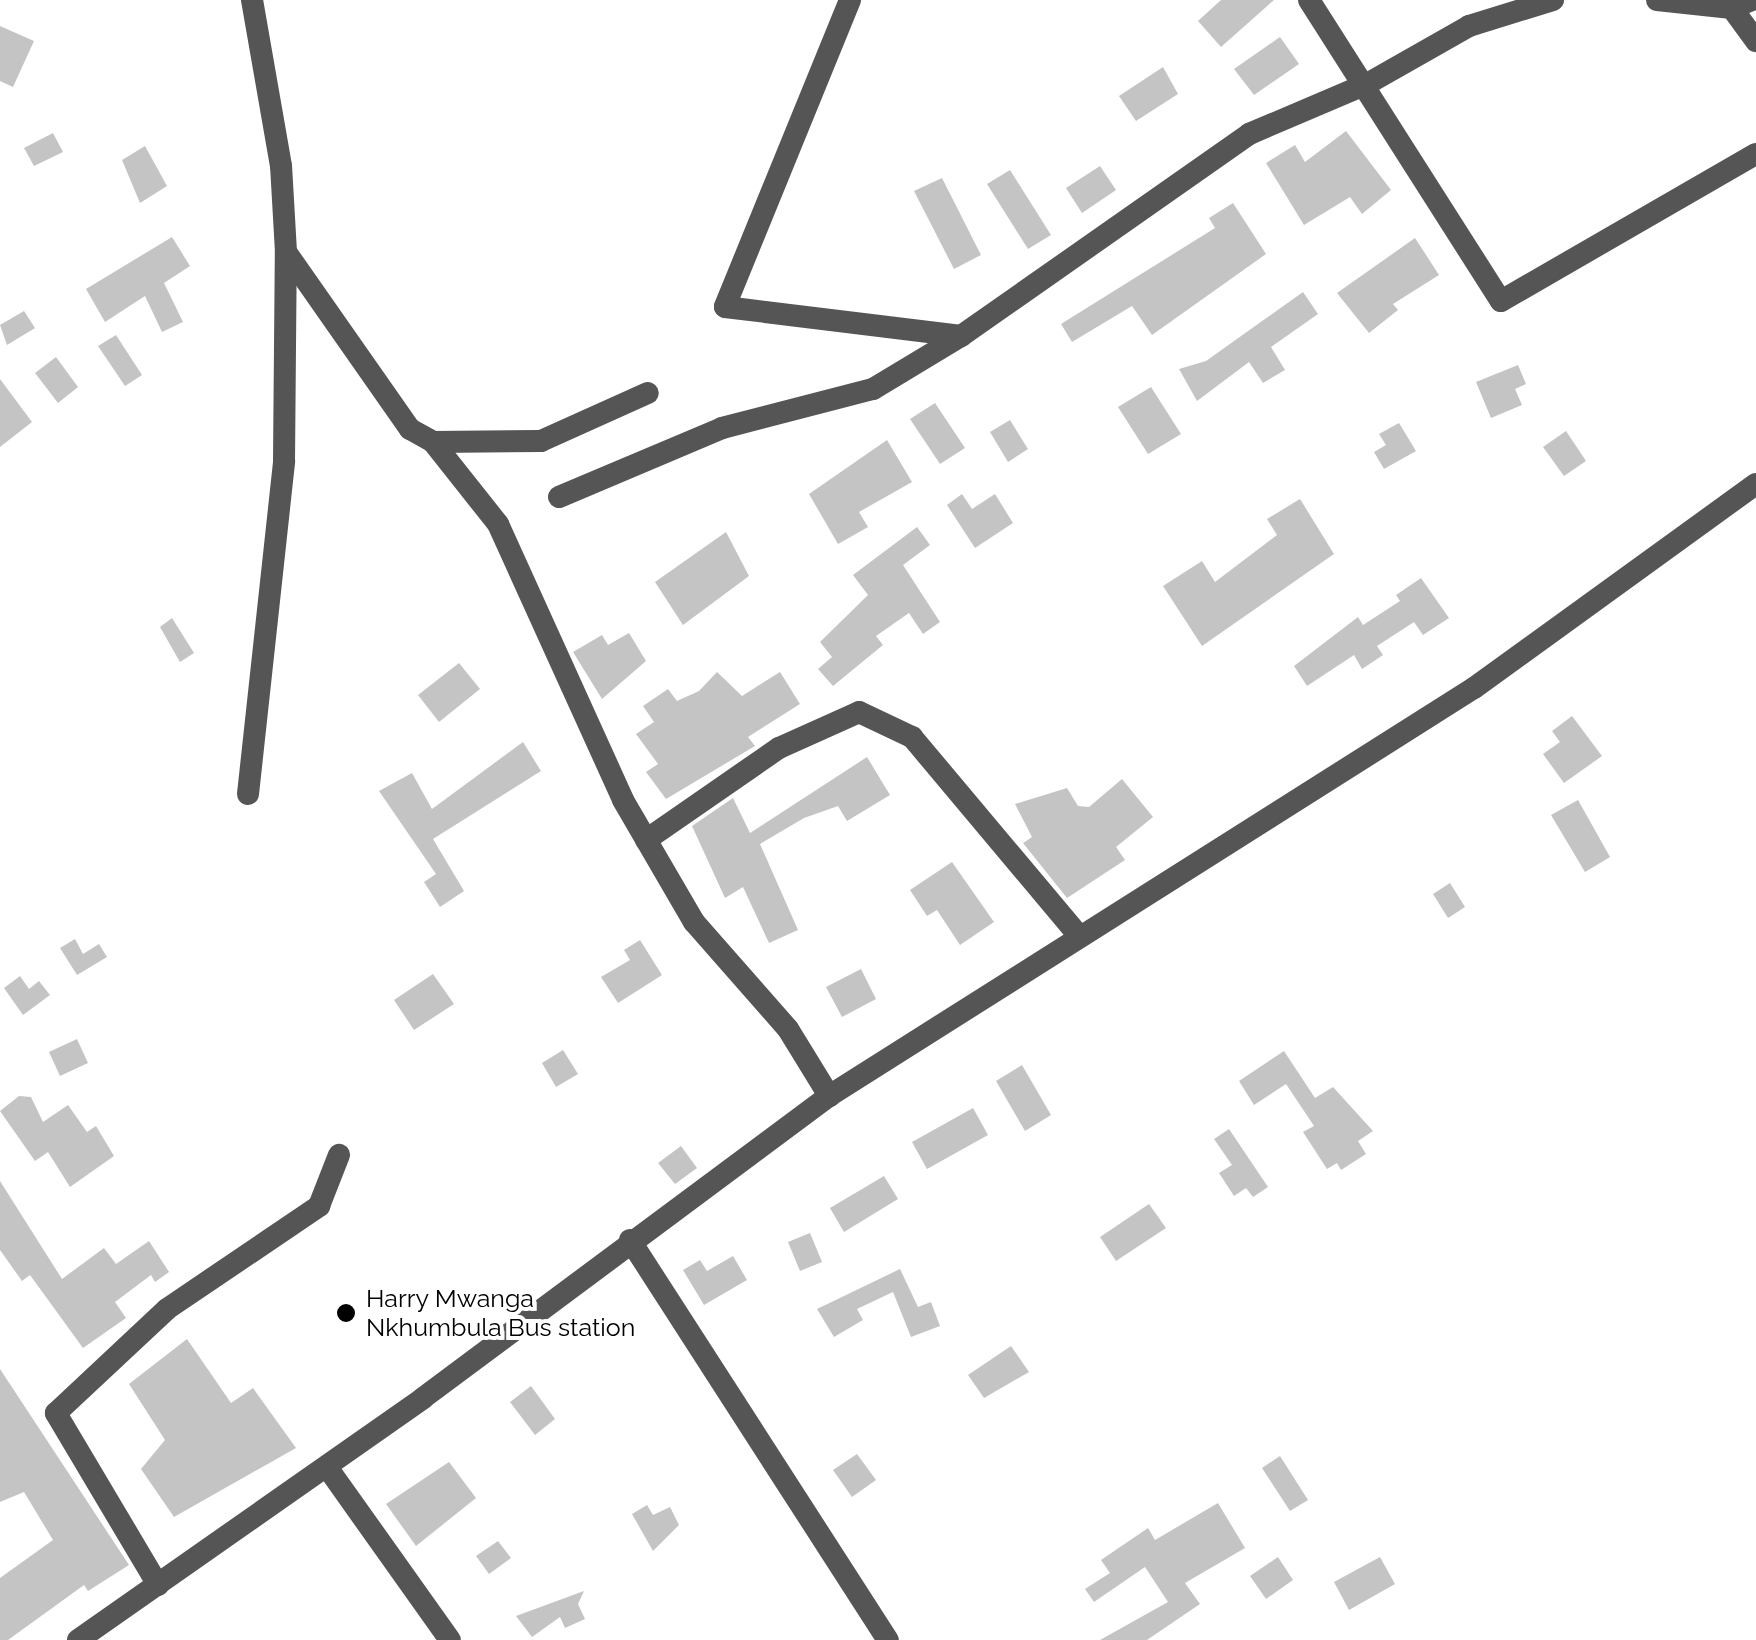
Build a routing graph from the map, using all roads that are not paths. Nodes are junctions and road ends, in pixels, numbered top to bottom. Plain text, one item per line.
1 (252, 0) edge
2 (850, 0) edge
3 (1309, 0) edge
4 (1553, 0) edge
5 (1657, 0) edge
6 (1737, 3) edge
7 (1756, 41) edge
8 (1367, 84) junction
9 (1756, 154) edge
10 (286, 252) junction
11 (961, 336) junction
12 (648, 393) dead end
13 (433, 442) junction
14 (1756, 484) edge
15 (559, 497) dead end
16 (248, 794) dead end
17 (646, 840) junction
18 (1080, 936) junction
19 (828, 1096) junction
20 (339, 1155) dead end
21 (630, 1240) junction
22 (327, 1466) junction
23 (158, 1586) junction
24 (78, 1640) edge
25 (450, 1640) edge
26 (888, 1640) edge

1 - 10 street
2 - 11 street
3 - 8 street
4 - 8 street
5 - 6 street
6 - 7 street
8 - 9 street
8 - 11 street
10 - 13 street
10 - 16 street
11 - 15 street
12 - 13 street
13 - 17 street
14 - 18 street
17 - 18 street
17 - 19 street
18 - 19 street
19 - 21 street
20 - 23 street
21 - 22 street
21 - 26 street
22 - 23 street
22 - 25 street
23 - 24 street

